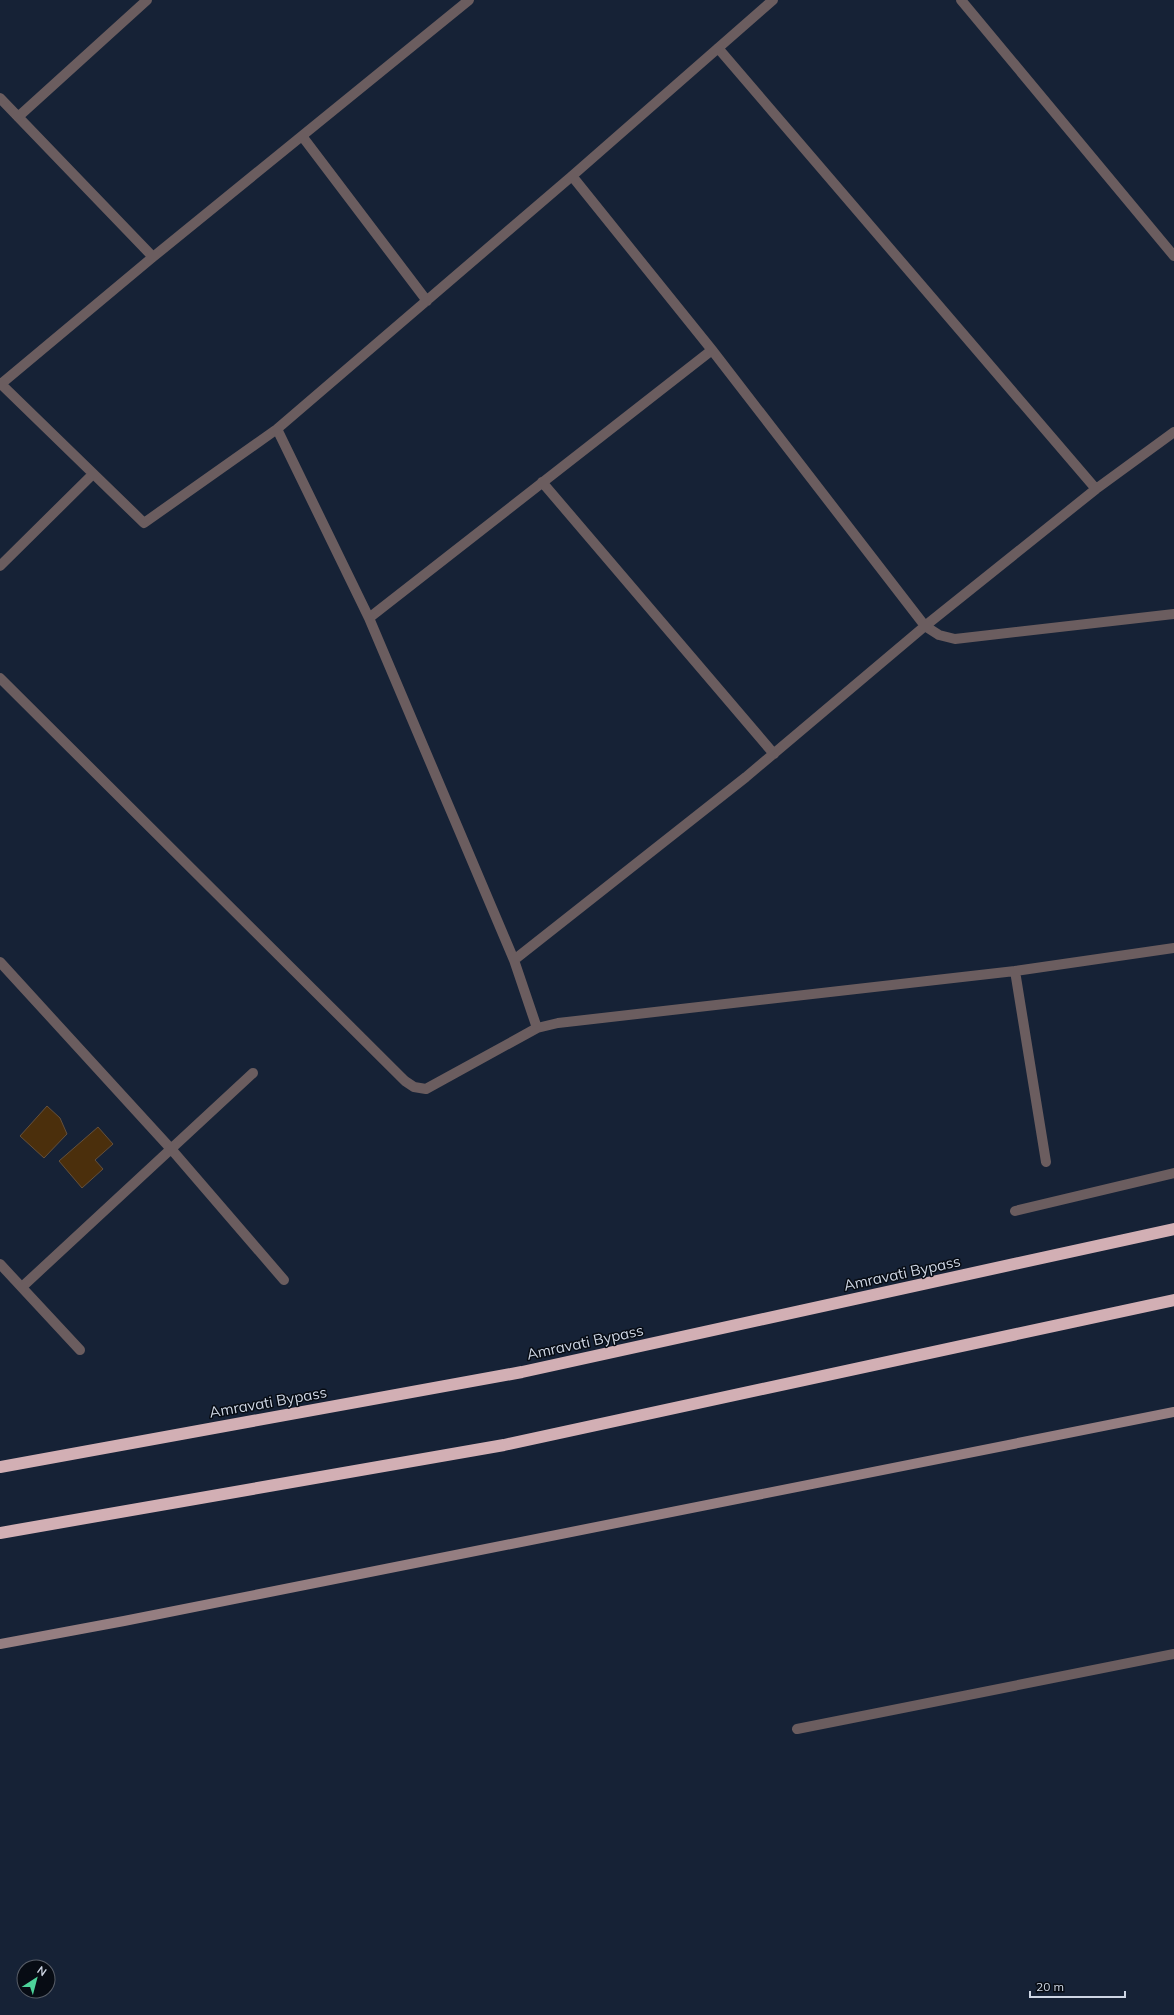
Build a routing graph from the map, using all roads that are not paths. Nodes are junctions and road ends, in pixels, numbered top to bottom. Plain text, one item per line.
1 (147, 0) edge
2 (469, 0) edge
3 (773, 0) edge
4 (960, 0) edge
5 (718, 48) junction
6 (0, 98) edge
7 (18, 117) junction
8 (302, 136) junction
9 (572, 176) junction
10 (1174, 256) edge
11 (153, 257) junction
12 (427, 300) junction
13 (712, 350) junction
14 (1, 383) edge
15 (277, 429) junction
16 (1174, 432) edge
17 (94, 474) junction
18 (542, 482) junction
19 (1096, 489) junction
20 (0, 566) edge
21 (1174, 614) edge
22 (369, 618) junction
23 (925, 626) junction
24 (0, 678) edge
25 (774, 754) junction
26 (1174, 948) edge
27 (514, 960) junction
28 (0, 962) edge
29 (1015, 971) junction
30 (537, 1028) junction
31 (253, 1074) dead end
32 (172, 1150) junction
33 (1046, 1162) dead end
34 (1174, 1173) edge
35 (1015, 1211) dead end
36 (1174, 1229) edge
37 (0, 1264) edge
38 (284, 1280) dead end
39 (22, 1287) junction
40 (1174, 1300) edge
41 (80, 1350) dead end
42 (1174, 1412) edge
43 (0, 1467) edge
44 (0, 1533) edge
45 (0, 1644) edge
46 (1174, 1654) edge
47 (797, 1729) dead end

1 - 7 street
2 - 8 street
3 - 5 street
4 - 10 street
5 - 9 street
5 - 19 street
6 - 7 street
7 - 11 street
8 - 11 street
8 - 12 street
9 - 12 street
9 - 13 street
11 - 14 street
12 - 15 street
13 - 18 street
13 - 23 street
14 - 17 street
15 - 17 street
15 - 22 street
16 - 19 street
17 - 20 street
18 - 22 street
18 - 25 street
19 - 23 street
21 - 23 street
22 - 27 street
23 - 25 street
24 - 30 street
25 - 27 street
26 - 29 street
27 - 30 street
28 - 32 street
29 - 30 street
29 - 33 street
31 - 32 street
32 - 38 street
32 - 39 street
34 - 35 street
36 - 43 highway, Amravati Bypass
37 - 39 street
39 - 41 street
40 - 44 highway
42 - 45 main road
46 - 47 street

